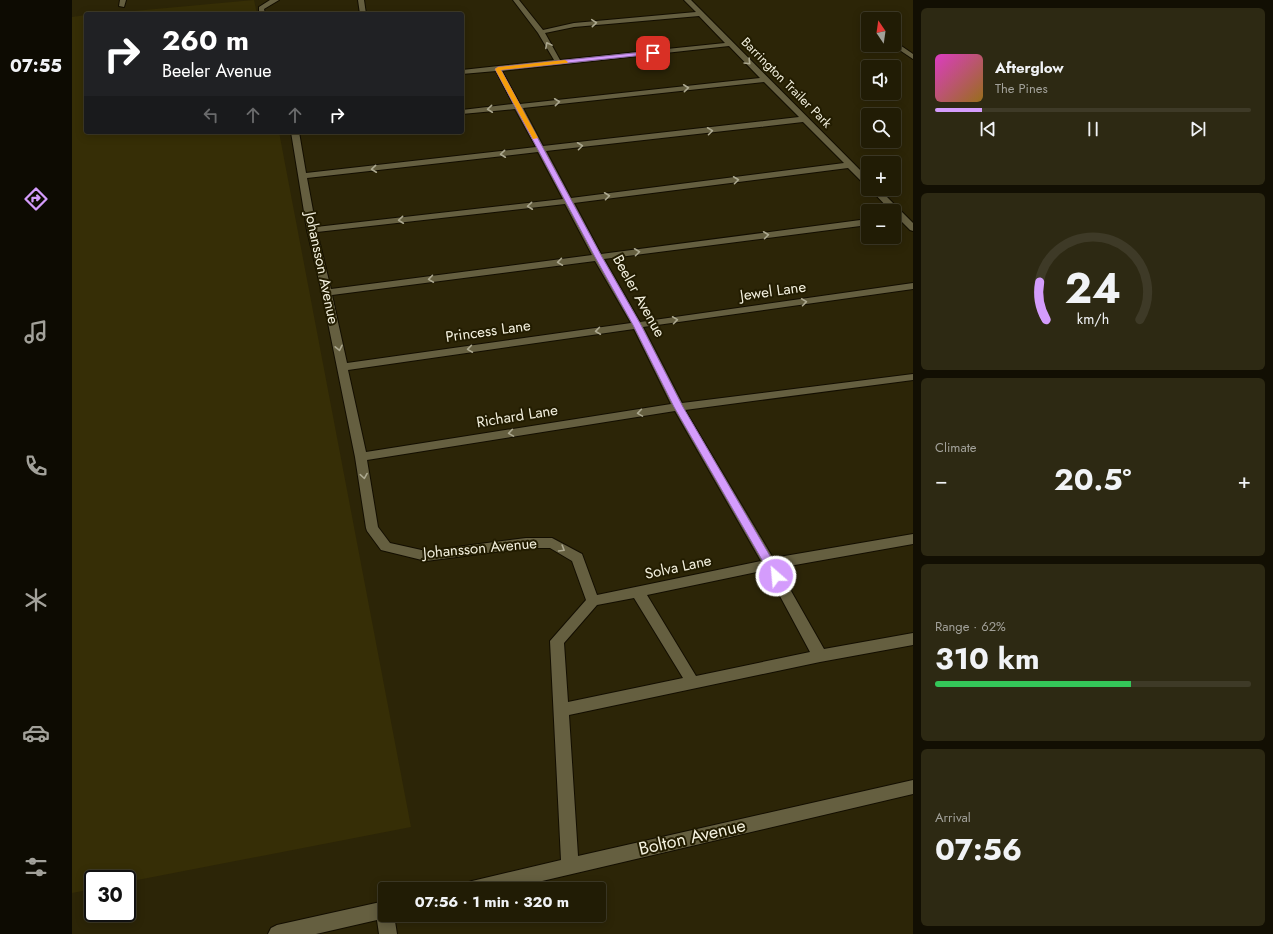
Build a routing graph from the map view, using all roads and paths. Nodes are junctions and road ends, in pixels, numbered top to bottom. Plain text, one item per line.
1 (276, 0) edge
2 (361, 0) edge
3 (516, 0) edge
4 (687, 0) edge
5 (262, 12) edge
6 (363, 12) edge
7 (701, 14) junction
8 (542, 32) junction
9 (732, 44) junction
10 (901, 48) edge
11 (913, 57) edge
12 (558, 62) junction
13 (498, 69) junction
14 (464, 72) edge
15 (766, 80) junction
16 (518, 106) junction
17 (464, 112) edge
18 (806, 119) junction
19 (295, 134) edge
20 (542, 150) junction
21 (850, 165) junction
22 (304, 176) junction
23 (861, 176) edge
24 (880, 196) edge
25 (568, 201) junction
26 (886, 204) edge
27 (901, 220) edge
28 (861, 223) edge
29 (913, 228) edge
30 (312, 230) junction
31 (598, 257) junction
32 (913, 286) edge
33 (327, 293) junction
34 (637, 325) junction
35 (343, 367) junction
36 (912, 378) edge
37 (678, 407) junction
38 (361, 457) junction
39 (913, 540) edge
40 (770, 564) junction
41 (638, 592) junction
42 (593, 601) junction
43 (913, 639) edge
44 (820, 656) junction
45 (693, 683) junction
46 (561, 710) junction
47 (913, 787) edge
48 (570, 865) junction
49 (501, 882) edge
50 (378, 913) edge
51 (386, 922) edge
52 (277, 934) edge
53 (388, 934) edge

1 - 5 street
2 - 6 street
3 - 8 street
4 - 7 street, Barrington Trailer Park
8 -> 7 street
7 - 9 street, Barrington Trailer Park
12 -> 8 street
9 - 12 street
9 -> 15 street, Barrington Trailer Park
10 - 11 street
12 - 13 street
13 - 14 street
13 - 16 street, Beeler Avenue
16 -> 15 street
15 - 18 street, Barrington Trailer Park
16 -> 17 street
16 - 20 street, Beeler Avenue
20 -> 18 street
18 - 21 street, Barrington Trailer Park
19 - 22 street, Johansson Avenue
20 -> 22 street
20 - 25 street, Beeler Avenue
21 - 23 street, Barrington Trailer Park
25 -> 21 street
22 - 30 street, Johansson Avenue
24 - 26 street
25 -> 30 street
25 - 31 street, Beeler Avenue
27 - 29 street
31 -> 28 street
30 - 33 street, Johansson Avenue
31 -> 33 street
31 - 34 street, Beeler Avenue
34 -> 32 street, Jewel Lane
33 -> 35 street, Johansson Avenue
34 -> 35 street, Princess Lane
34 - 37 street, Beeler Avenue
35 - 38 street, Johansson Avenue
36 - 37 street, Richard Lane
37 -> 38 street, Richard Lane
37 - 40 street, Beeler Avenue
38 -> 42 street, Johansson Avenue
39 - 40 street, Solva Lane
40 - 41 street, Solva Lane
40 - 44 street, Beeler Avenue
41 - 42 street, Solva Lane
41 - 45 street
42 - 46 street
43 - 44 street
44 - 45 street
45 - 46 street
46 - 48 street
47 - 48 street, Bolton Avenue
48 - 49 street, Bolton Avenue
50 - 52 street
51 - 53 street

